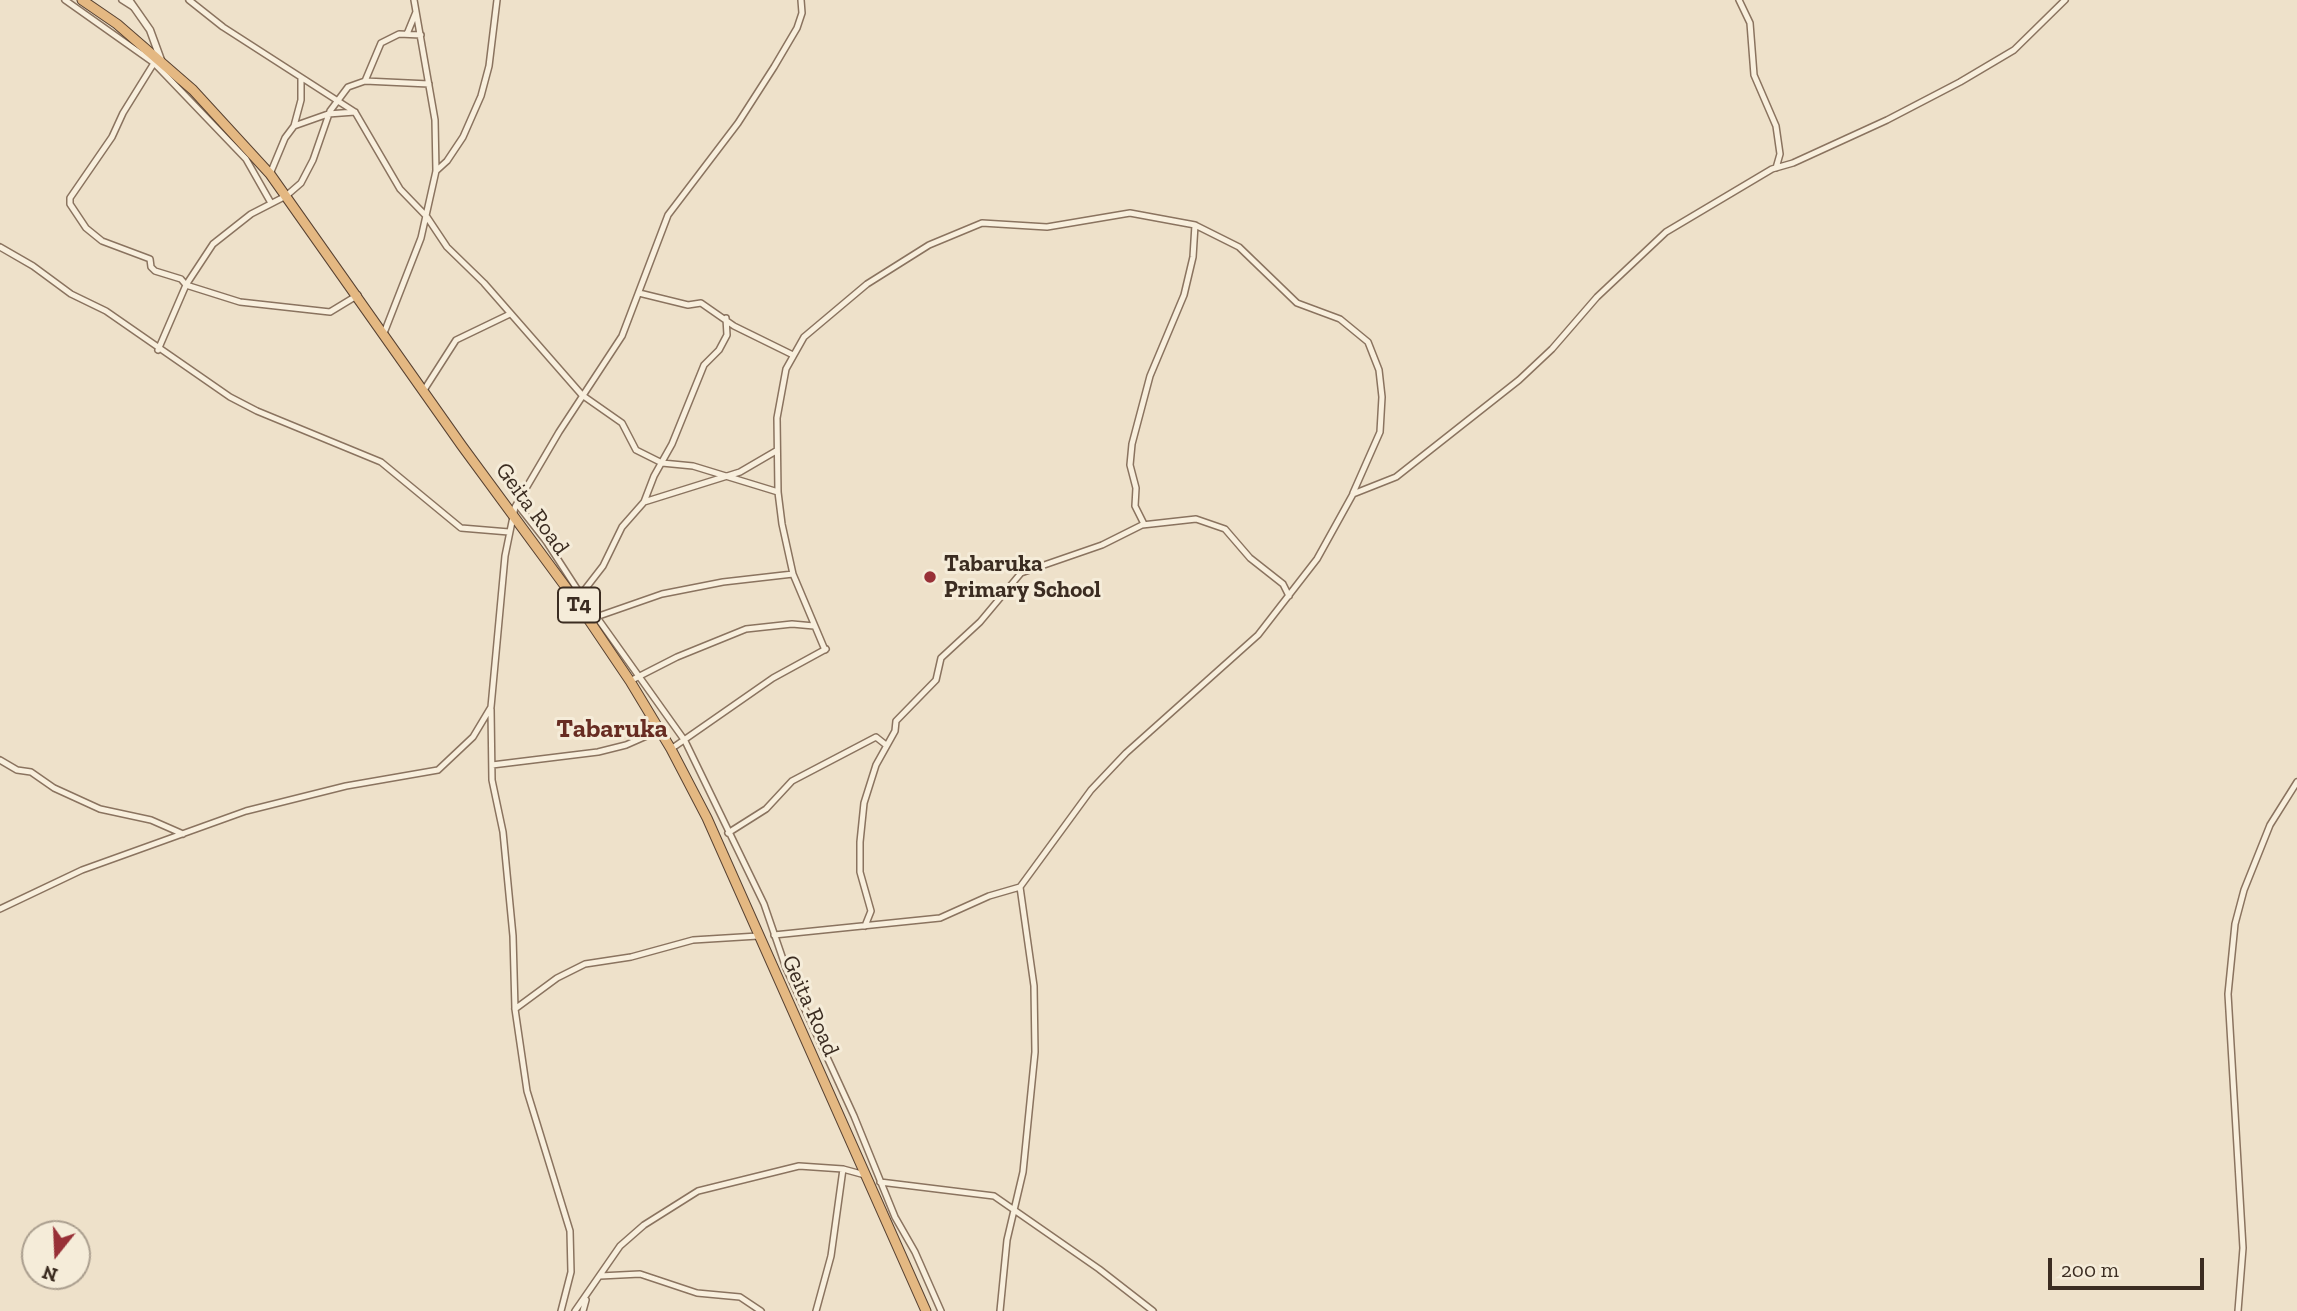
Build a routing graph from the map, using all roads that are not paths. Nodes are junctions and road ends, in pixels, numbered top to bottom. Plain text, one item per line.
1 (65, 0) edge
2 (82, 0) edge
3 (122, 0) edge
4 (129, 0) edge
5 (189, 0) edge
6 (414, 0) edge
7 (497, 0) edge
8 (801, 0) edge
9 (1739, 0) edge
10 (2065, 0) edge
11 (136, 9) junction
12 (416, 12) junction
13 (407, 34) junction
14 (421, 35) junction
15 (158, 61) junction
16 (301, 79) junction
17 (365, 81) junction
18 (429, 84) junction
19 (336, 100) junction
20 (355, 111) junction
21 (328, 114) junction
22 (294, 126) junction
23 (1776, 168) junction
24 (436, 171) junction
25 (270, 174) junction
26 (286, 196) junction
27 (271, 203) junction
28 (428, 217) junction
29 (1195, 225) junction
30 (0, 247) edge
31 (186, 285) junction
32 (639, 293) junction
33 (358, 295) junction
34 (509, 314) junction
35 (726, 317) junction
36 (384, 333) junction
37 (158, 350) junction
38 (793, 355) junction
39 (424, 390) junction
40 (582, 395) junction
41 (776, 451) junction
42 (662, 463) junction
43 (724, 475) junction
44 (778, 492) junction
45 (1353, 494) junction
46 (644, 502) junction
47 (517, 504) junction
48 (512, 515) junction
49 (1144, 524) junction
50 (509, 532) junction
51 (793, 574) junction
52 (1289, 596) junction
53 (578, 598) junction
54 (593, 618) junction
55 (814, 626) junction
56 (641, 676) junction
57 (630, 681) junction
58 (491, 707) junction
59 (660, 730) junction
60 (685, 741) junction
61 (886, 745) junction
62 (671, 749) junction
63 (0, 760) edge
64 (492, 765) junction
65 (2297, 782) edge
66 (183, 834) junction
67 (728, 834) junction
68 (1020, 887) junction
69 (0, 909) edge
70 (865, 926) junction
71 (774, 935) junction
72 (758, 936) junction
73 (515, 1009) junction
74 (843, 1169) junction
75 (865, 1175) junction
76 (880, 1182) junction
77 (1015, 1210) junction
78 (600, 1276) junction
79 (587, 1297) junction
80 (561, 1311) edge
81 (575, 1311) edge
82 (583, 1311) edge
83 (761, 1311) edge
84 (816, 1311) edge
85 (926, 1311) edge
86 (942, 1311) edge
87 (1000, 1311) edge
88 (1153, 1311) edge
89 (2238, 1311) edge

1 - 15 street
2 - 15 highway, Geita Road / T4
3 - 11 street
4 - 11 street
5 - 16 street
6 - 12 street
7 - 24 street
8 - 32 street
9 - 23 street
10 - 23 street
11 - 15 street
12 - 13 street
12 - 14 street
13 - 14 street
13 - 17 street
14 - 18 street
15 - 25 highway, Geita Road / T4
15 - 27 street
15 - 31 street
16 - 19 street
16 - 22 street
17 - 18 street
17 - 19 street
18 - 24 street
19 - 20 street
19 - 21 street
20 - 21 street
20 - 28 street
21 - 22 street
21 - 26 street
22 - 25 street
23 - 45 street
24 - 28 street
25 - 26 highway, Geita Road / T4
26 - 27 street
26 - 33 highway, Geita Road / T4
27 - 31 street
28 - 34 street
28 - 36 street
29 - 38 street
29 - 45 street
29 - 49 street
30 - 37 street
31 - 33 street
31 - 37 street
32 - 35 street
32 - 40 street
33 - 36 highway, Geita Road / T4
34 - 39 street
34 - 40 street
35 - 38 street
35 - 42 street
36 - 39 highway, Geita Road / T4
37 - 50 street
38 - 41 street
39 - 48 highway, Geita Road / T4
40 - 42 street
40 - 47 street
41 - 43 street
41 - 44 street
42 - 43 street
42 - 46 street
43 - 44 street
43 - 46 street
44 - 51 street
45 - 52 street
46 - 53 street
47 - 48 street
47 - 53 street
48 - 50 street
48 - 53 highway, Geita Road / T4
49 - 52 street
49 - 61 street
50 - 58 street
51 - 54 street
51 - 55 street
52 - 68 street
53 - 54 highway, Geita Road / T4
54 - 56 street
54 - 57 highway, Geita Road / T4
55 - 56 street
55 - 60 street
56 - 57 street
56 - 60 street
57 - 59 highway, Geita Road / T4
58 - 64 street
58 - 66 street
59 - 62 highway, Geita Road / T4
59 - 64 street
60 - 62 street
60 - 67 street
61 - 67 street
61 - 70 street
62 - 72 highway, Geita Road / T4
63 - 66 street
64 - 73 street
65 - 89 street
66 - 69 street
67 - 71 street
68 - 70 street
68 - 77 street
70 - 71 street
71 - 76 street
72 - 73 street
72 - 75 highway, Geita Road / T4
73 - 80 street
74 - 75 street
74 - 78 street
74 - 84 street
75 - 85 highway, Geita Road / T4
76 - 77 street
76 - 86 street
77 - 87 street
77 - 88 street
78 - 79 street
78 - 83 street
79 - 81 street
79 - 82 street

